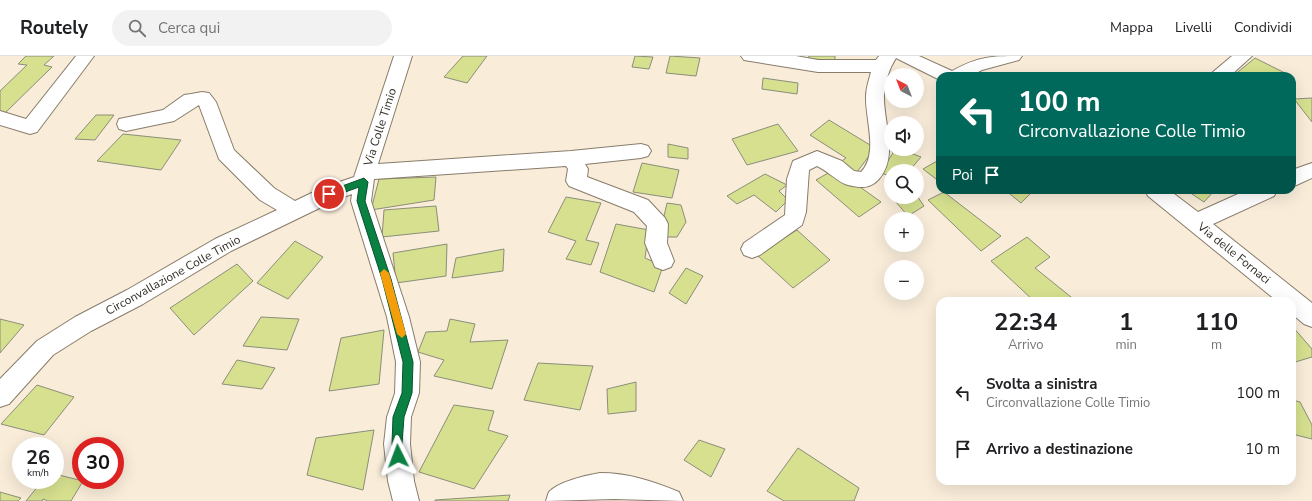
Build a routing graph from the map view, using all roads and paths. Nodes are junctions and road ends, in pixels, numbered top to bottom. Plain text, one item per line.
1 (85, 56) edge
2 (403, 56) edge
3 (750, 56) edge
4 (904, 56) edge
5 (1013, 56) edge
6 (1243, 56) edge
7 (885, 61) edge
8 (939, 72) edge
9 (963, 72) edge
10 (1223, 72) edge
11 (0, 118) edge
12 (126, 124) dead end
13 (641, 151) dead end
14 (571, 158) junction
15 (1312, 170) edge
16 (364, 176) junction
17 (1296, 177) edge
18 (1160, 194) edge
19 (1259, 194) edge
20 (295, 211) junction
21 (1196, 222) junction
22 (752, 249) dead end
23 (663, 261) dead end
24 (1288, 297) edge
25 (1296, 304) edge
26 (1312, 317) edge
27 (0, 396) edge
28 (406, 501) edge
29 (559, 501) edge
30 (670, 501) edge

1 - 11 street
2 - 16 street, Via Colle Timio
3 - 7 street
4 - 8 street
5 - 9 street
6 - 10 street
7 - 22 street
12 - 20 street
13 - 14 street, Circonvallazione Colle Timio
14 - 16 street, Circonvallazione Colle Timio
14 - 23 street
15 - 17 street
16 - 20 street, Circonvallazione Colle Timio
16 - 28 street, Via Colle Timio
18 - 21 street, Via delle Fornaci
19 - 21 street
20 - 27 street, Circonvallazione Colle Timio
21 - 24 street, Via delle Fornaci
25 - 26 street, Via delle Fornaci
29 - 30 street

